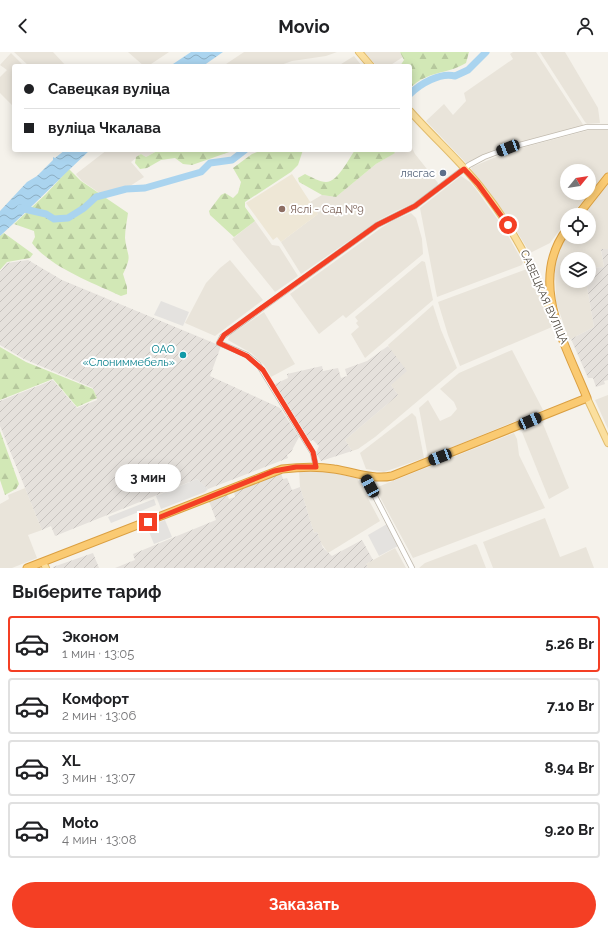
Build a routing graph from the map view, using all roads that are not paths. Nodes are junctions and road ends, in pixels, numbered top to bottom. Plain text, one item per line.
1 (359, 52) edge
2 (369, 64) edge
3 (412, 113) edge
4 (608, 127) edge
5 (464, 169) junction
6 (608, 177) edge
7 (584, 208) edge
8 (560, 240) edge
9 (549, 277) junction
10 (539, 282) junction
11 (553, 316) junction
12 (588, 398) junction
13 (608, 443) edge
14 (316, 467) junction
15 (364, 475) junction
16 (44, 565) edge
17 (27, 568) edge
18 (412, 568) edge

1 - 2 main road
3 - 5 main road, САВЕЦКАЯ ВУЛІЦА
4 - 5 street
5 - 10 main road, САВЕЦКАЯ ВУЛІЦА
5 - 14 street
6 - 7 highway
8 - 9 highway
9 - 10 main road
9 - 11 highway
10 - 11 main road, САВЕЦКАЯ ВУЛІЦА
11 - 12 highway, САВЕЦКАЯ ВУЛІЦА
12 - 13 main road, САВЕЦКАЯ ВУЛІЦА
12 - 15 highway
14 - 15 highway
14 - 16 highway
15 - 18 street
16 - 17 highway

